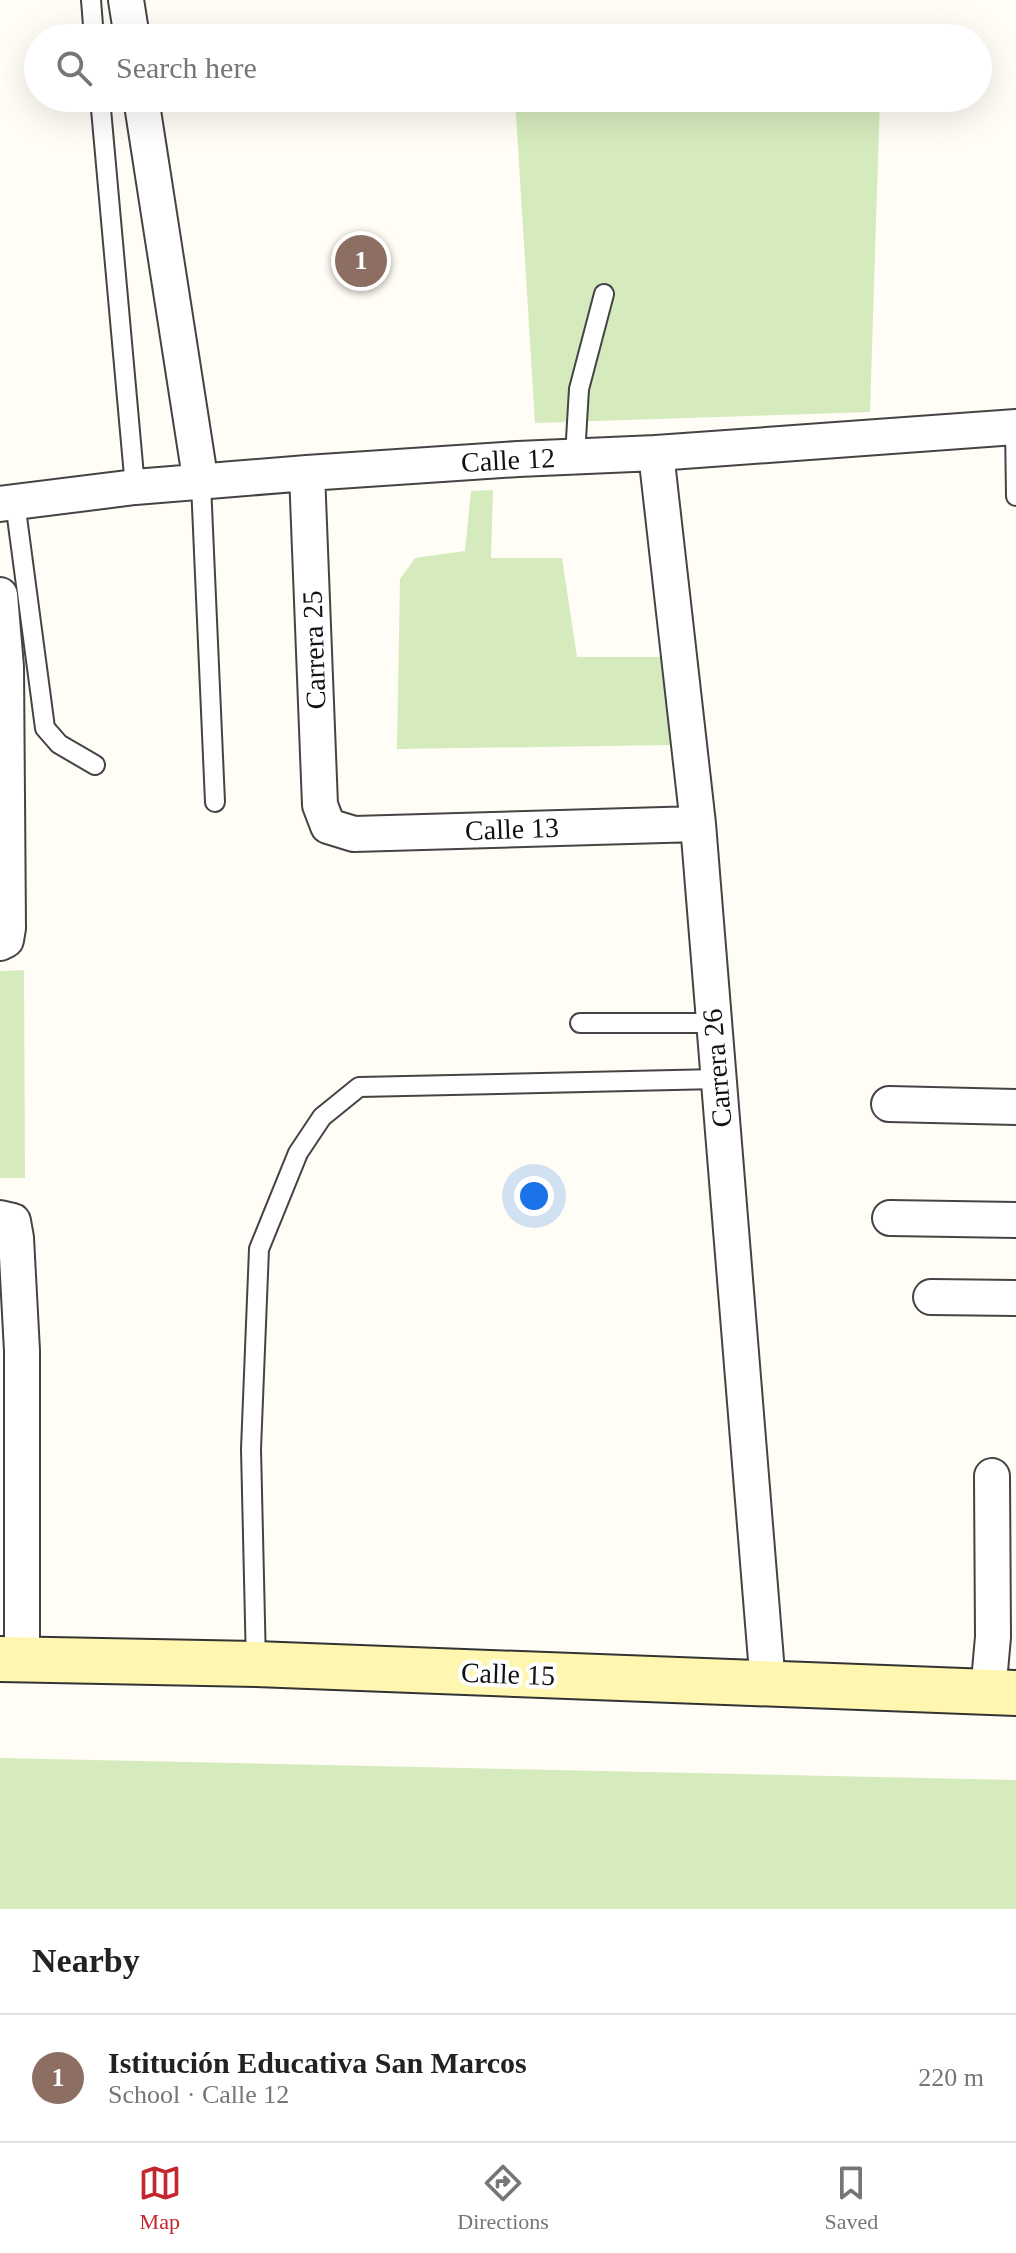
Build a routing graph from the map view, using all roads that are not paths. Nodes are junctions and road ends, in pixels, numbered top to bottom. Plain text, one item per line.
1 (91, 0) edge
2 (126, 0) edge
3 (93, 24) edge
4 (130, 24) edge
5 (101, 112) edge
6 (143, 112) edge
7 (604, 294) dead end
8 (1016, 427) edge
9 (656, 453) junction
10 (575, 456) junction
11 (307, 473) junction
12 (201, 484) junction
13 (135, 487) junction
14 (1016, 496) edge
15 (8, 503) edge
16 (0, 595) edge
17 (3, 667) edge
18 (95, 765) dead end
19 (215, 802) dead end
20 (3, 806) edge
21 (698, 824) junction
22 (328, 826) joint
23 (3, 941) edge
24 (580, 1023) dead end
25 (714, 1023) junction
26 (718, 1079) junction
27 (889, 1104) dead end
28 (1016, 1107) edge
29 (890, 1218) dead end
30 (6, 1220) edge
31 (1016, 1220) edge
32 (931, 1297) dead end
33 (1016, 1298) edge
34 (11, 1351) edge
35 (992, 1476) dead end
36 (11, 1479) edge
37 (11, 1659) edge
38 (256, 1664) junction
39 (768, 1685) junction
40 (1002, 1693) edge

1 - 3 lane
2 - 4 street
5 - 13 lane
6 - 12 street
7 - 10 lane
8 - 9 street, Calle 12
8 - 14 lane
9 - 10 street, Calle 12
9 - 21 street, Carrera 26
10 - 11 street, Calle 12
11 - 12 street, Calle 12
11 - 22 street, Carrera 25
12 - 13 street, Calle 12
12 - 19 lane
13 - 15 street, Calle 12
15 - 18 lane
16 - 17 street
17 - 20 street
20 - 23 street
21 - 22 street, Calle 13
21 - 25 street, Carrera 26
24 - 25 lane
25 - 26 street, Carrera 26
26 - 38 lane
26 - 39 street, Carrera 26
27 - 28 street
29 - 31 street
30 - 34 street
32 - 33 street
34 - 36 street
35 - 40 street
36 - 37 street
37 - 38 street, Calle 15
38 - 39 street, Calle 15
39 - 40 street, Calle 15

